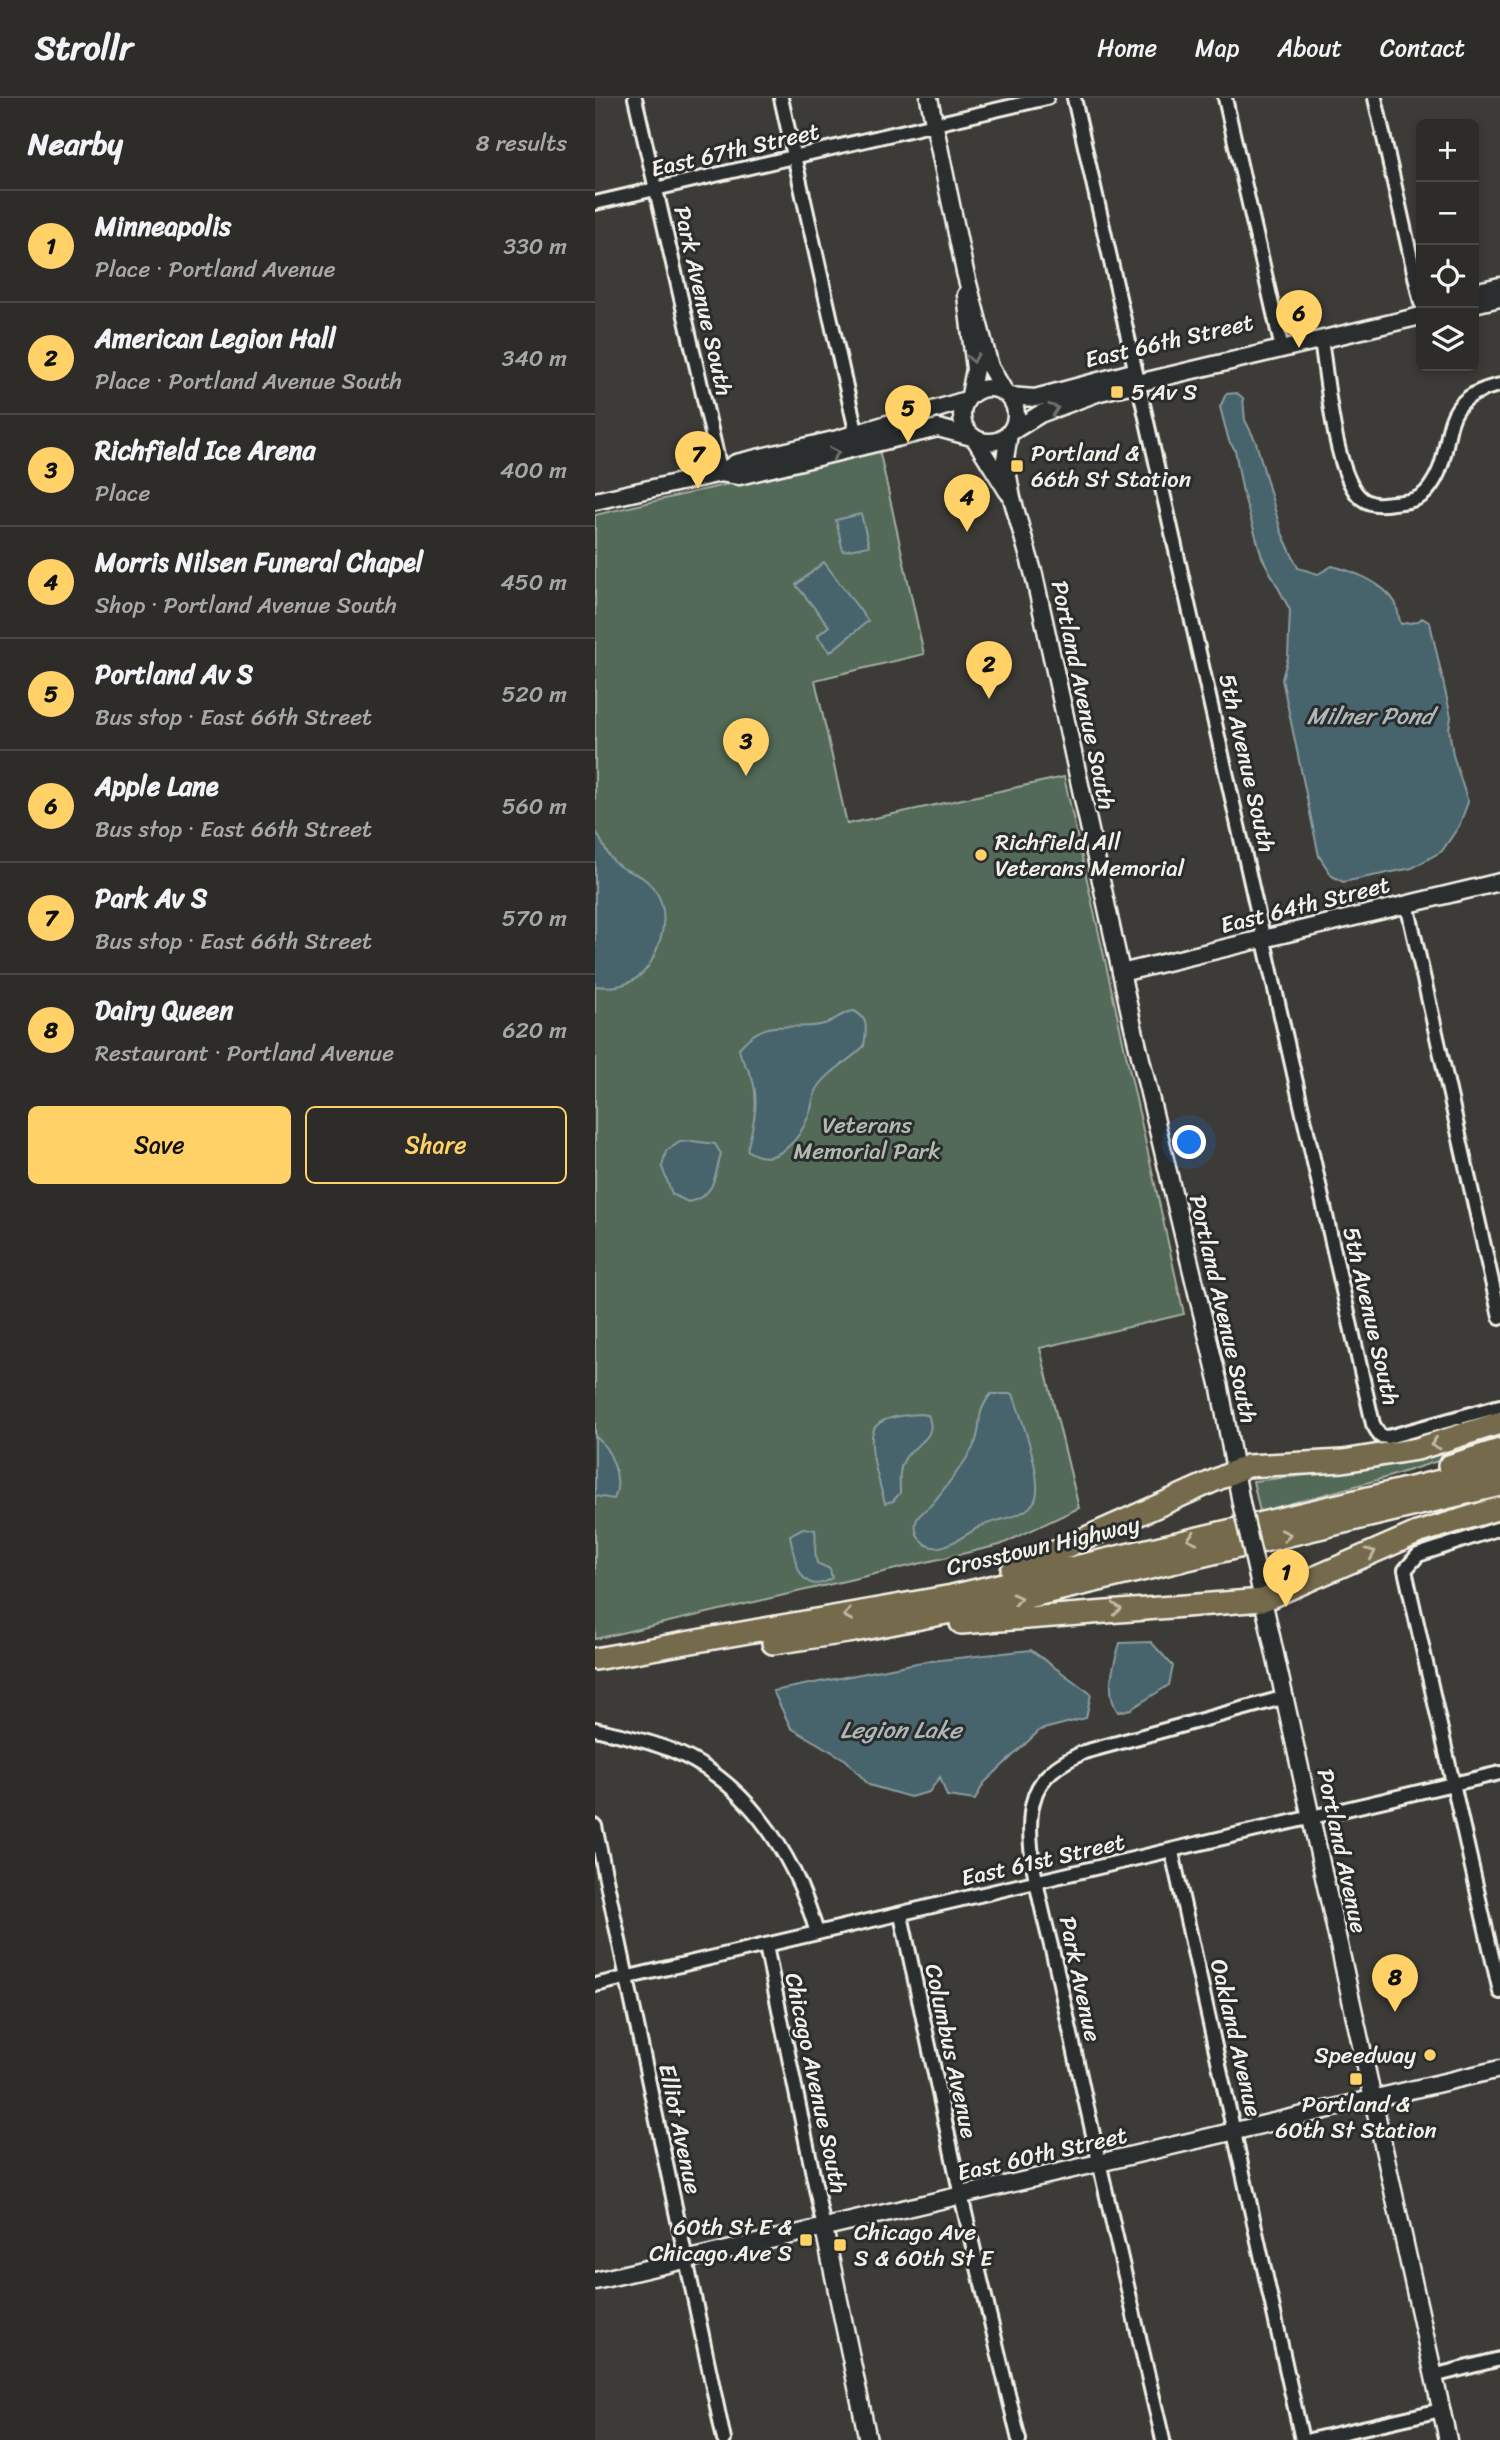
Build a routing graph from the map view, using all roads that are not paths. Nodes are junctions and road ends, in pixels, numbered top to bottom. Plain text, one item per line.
1 (635, 98) edge
2 (781, 98) edge
3 (929, 98) edge
4 (1047, 98) edge
5 (1074, 98) edge
6 (1225, 98) edge
7 (1375, 98) edge
8 (934, 125) junction
9 (795, 158) junction
10 (656, 189) junction
11 (595, 203) edge
12 (965, 272) junction
13 (1416, 282) edge
14 (1500, 286) edge
15 (1479, 291) edge
16 (1500, 298) edge
17 (1479, 303) edge
18 (1416, 305) edge
19 (1416, 317) edge
20 (1321, 340) junction
21 (1281, 344) junction
22 (1138, 376) junction
23 (1500, 385) edge
24 (1006, 394) junction
25 (968, 398) junction
26 (1010, 433) junction
27 (974, 438) junction
28 (858, 440) junction
29 (721, 473) junction
30 (1012, 498) junction
31 (595, 501) edge
32 (1500, 882) edge
33 (1407, 904) junction
34 (1265, 939) junction
35 (1121, 973) junction
36 (1500, 1317) edge
37 (1500, 1406) edge
38 (1500, 1423) edge
39 (1500, 1450) edge
40 (1500, 1467) edge
41 (1233, 1473) junction
42 (1500, 1485) edge
43 (1353, 1500) junction
44 (1500, 1508) edge
45 (1500, 1528) edge
46 (952, 1596) junction
47 (1263, 1600) junction
48 (854, 1631) junction
49 (595, 1659) edge
50 (595, 1674) edge
51 (1286, 1696) junction
52 (595, 1729) edge
53 (1500, 1773) edge
54 (1454, 1785) junction
55 (1312, 1819) junction
56 (595, 1826) edge
57 (1172, 1852) junction
58 (1038, 1883) junction
59 (901, 1915) junction
60 (817, 1933) junction
61 (766, 1946) junction
62 (626, 1977) junction
63 (595, 1984) edge
64 (1500, 1992) edge
65 (1500, 2069) edge
66 (1373, 2100) junction
67 (1236, 2132) junction
68 (1098, 2164) junction
69 (961, 2196) junction
70 (824, 2228) junction
71 (686, 2260) junction
72 (595, 2281) edge
73 (1500, 2360) edge
74 (1433, 2376) junction
75 (1441, 2410) junction
76 (724, 2440) edge
77 (868, 2440) edge
78 (1019, 2440) edge
79 (1163, 2440) edge
80 (1302, 2440) edge
81 (1310, 2440) edge
82 (1448, 2440) edge

1 - 10 street, Park Avenue South
2 - 9 street
3 - 8 main road
4 - 8 street, East 67th Street
5 - 22 street, 5th Avenue South
6 - 21 street
7 - 13 street
8 - 9 street, East 67th Street
8 - 12 main road
9 - 10 street, East 67th Street
9 - 28 street
10 - 11 street, East 67th Street
10 - 29 street, Park Avenue South
12 - 24 main road
12 -> 25 main road
14 - 15 main road
16 - 17 main road
18 - 21 main road, East 66th Street
19 - 20 main road, East 66th Street
20 - 21 main road, East 66th Street
20 - 23 street
21 - 22 main road, East 66th Street
22 - 24 main road, East 66th Street
26 -> 22 main road, East 66th Street
22 - 34 street, 5th Avenue South
24 - 25 main road
24 - 26 main road
25 - 27 main road
25 - 28 main road
26 - 27 main road
26 - 30 main road, Portland Avenue South
27 - 28 main road
27 - 30 main road, Portland Avenue South
28 - 29 main road
29 - 31 main road
30 - 35 main road, Portland Avenue South
32 - 33 main road, East 64th Street
33 - 34 main road, East 64th Street
33 - 36 street
34 - 35 main road, East 64th Street
34 - 37 street, 5th Avenue South
35 - 41 main road, Portland Avenue South
38 -> 41 highway
39 - 43 highway
40 - 43 highway, Crosstown Highway
41 - 46 highway
41 - 47 main road, Portland Avenue South, bridge
48 -> 42 highway, Crosstown Highway
43 -> 46 highway, Crosstown Highway
47 -> 44 highway
45 - 54 street
46 -> 49 highway, Crosstown Highway
48 -> 47 highway
47 - 51 main road, Portland Avenue
48 - 50 highway, Crosstown Highway
51 - 55 main road, Portland Avenue
51 - 58 street, Park Avenue
52 - 60 street
53 - 54 street, East 61st Street
54 - 55 street, East 61st Street
54 - 64 street
55 - 57 street, East 61st Street
55 - 66 main road, Portland Avenue
56 - 62 street, Elliot Avenue
57 - 58 street, East 61st Street
57 - 67 street, Oakland Avenue
58 - 59 street, East 61st Street
58 - 68 street, Park Avenue
59 - 60 street, East 61st Street
59 - 69 street, Columbus Avenue
60 - 61 street, East 61st Street
61 - 62 street, East 61st Street
61 - 70 street, Chicago Avenue South
62 - 63 street, East 61st Street
62 - 71 street, Elliot Avenue
65 - 66 main road, East 60th Street
66 - 67 main road, East 60th Street
66 - 74 main road, Portland Avenue
67 - 68 main road, East 60th Street
67 - 80 street, Oakland Avenue
68 - 69 main road, East 60th Street
68 - 79 street, Park Avenue
69 - 70 main road, East 60th Street
69 - 78 street, Columbus Avenue
70 - 71 main road, East 60th Street
70 - 77 main road
71 - 72 main road, East 60th Street
71 - 76 street, Elliot Avenue
73 - 74 street
74 - 75 main road, Portland Avenue
75 - 81 street
75 - 82 main road, Portland Avenue

